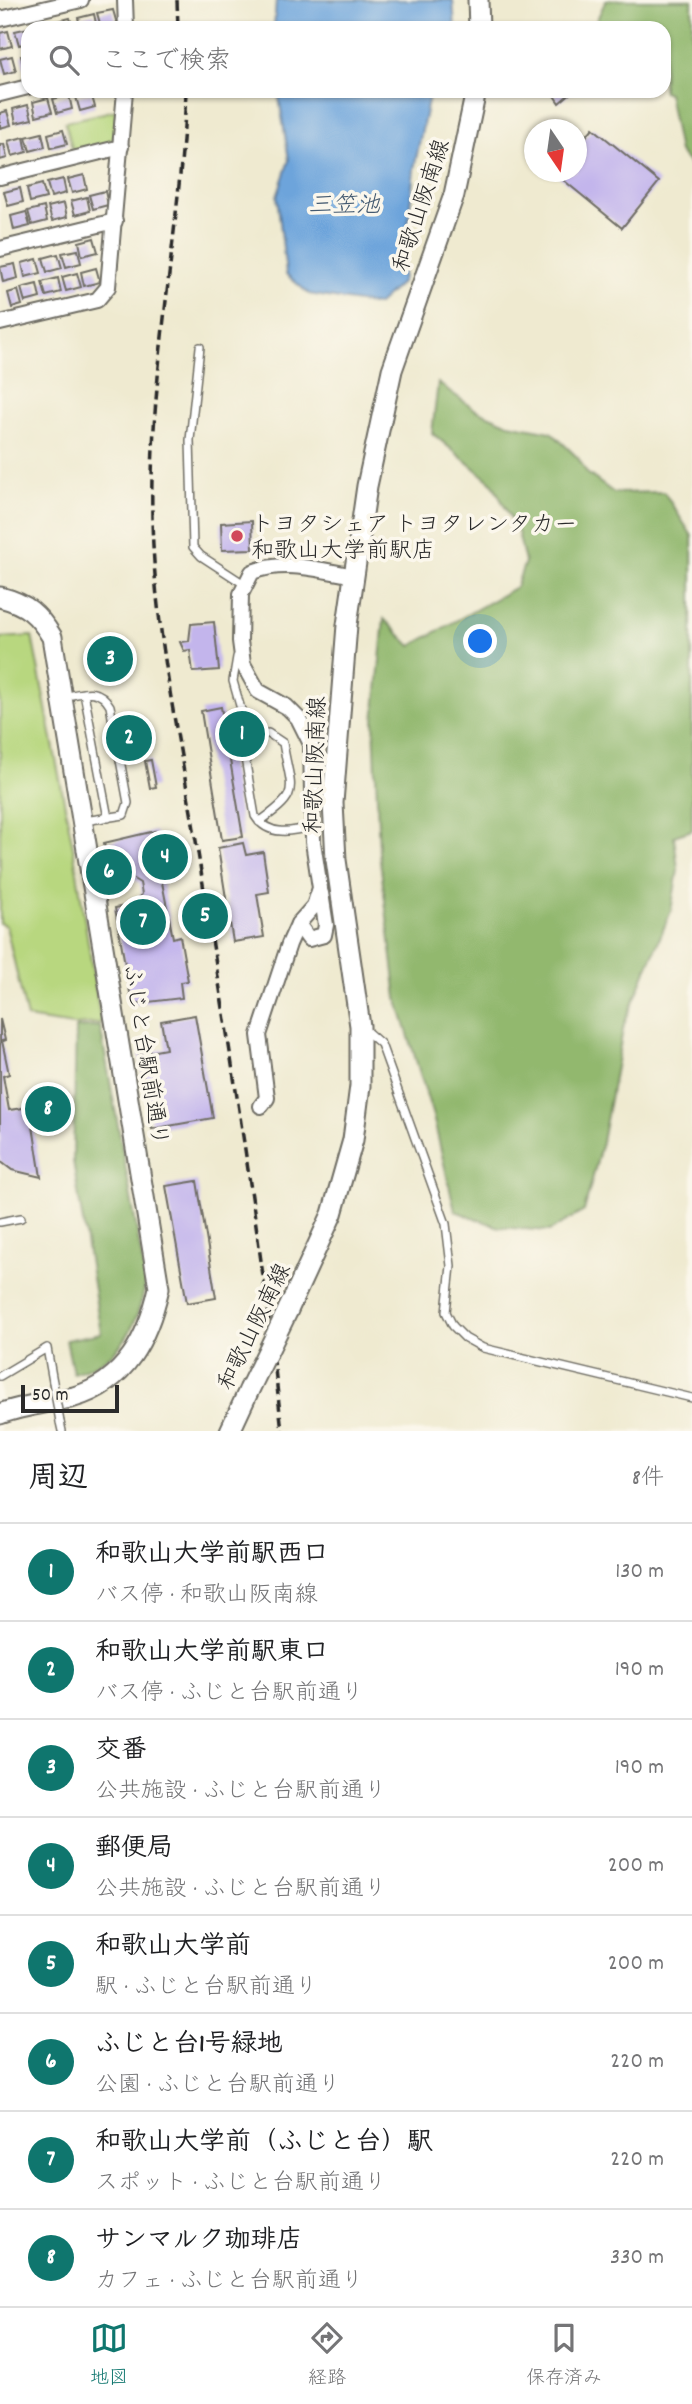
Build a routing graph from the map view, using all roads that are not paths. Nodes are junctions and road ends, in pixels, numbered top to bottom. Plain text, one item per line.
1 (81, 0) edge
2 (125, 0) edge
3 (478, 0) edge
4 (0, 19) edge
5 (126, 21) edge
6 (479, 21) edge
7 (21, 88) edge
8 (0, 93) edge
9 (124, 98) edge
10 (475, 98) edge
11 (121, 147) junction
12 (0, 177) edge
13 (115, 221) junction
14 (0, 249) edge
15 (0, 323) edge
16 (200, 347) dead end
17 (354, 576) junction
18 (244, 584) junction
19 (0, 597) edge
20 (240, 641) junction
21 (85, 693) junction
22 (62, 697) junction
23 (250, 741) junction
24 (107, 818) junction
25 (84, 821) junction
26 (258, 822) junction
27 (312, 826) junction
28 (320, 888) junction
29 (298, 924) junction
30 (360, 1026) junction
31 (261, 1106) dead end
32 (21, 1218) dead end
33 (0, 1222) edge
34 (0, 1376) edge
35 (692, 1398) edge
36 (0, 1414) edge
37 (62, 1431) edge
38 (230, 1431) edge

1 - 4 street
2 - 5 street
3 - 6 main road
7 - 8 street
9 - 11 street
10 - 17 main road, 和歌山阪南線
11 - 12 street
11 - 13 street
13 - 14 street
13 - 15 street
16 - 18 lane
17 - 18 street
17 - 30 main road, 和歌山阪南線
18 - 20 street
19 - 22 main road, ふじと台駅前通り
20 - 23 lane
20 - 27 street
21 - 22 lane
21 - 24 lane
21 - 24 lane
22 - 25 main road, ふじと台駅前通り
23 - 26 lane
23 - 26 lane
24 - 25 lane
25 - 36 main road, ふじと台駅前通り
26 - 27 lane
27 - 28 street
28 - 29 street
28 - 29 street
29 - 31 street
30 - 35 lane
30 - 38 main road, 和歌山阪南線, bridge
32 - 33 lane
34 - 37 lane, bridge

